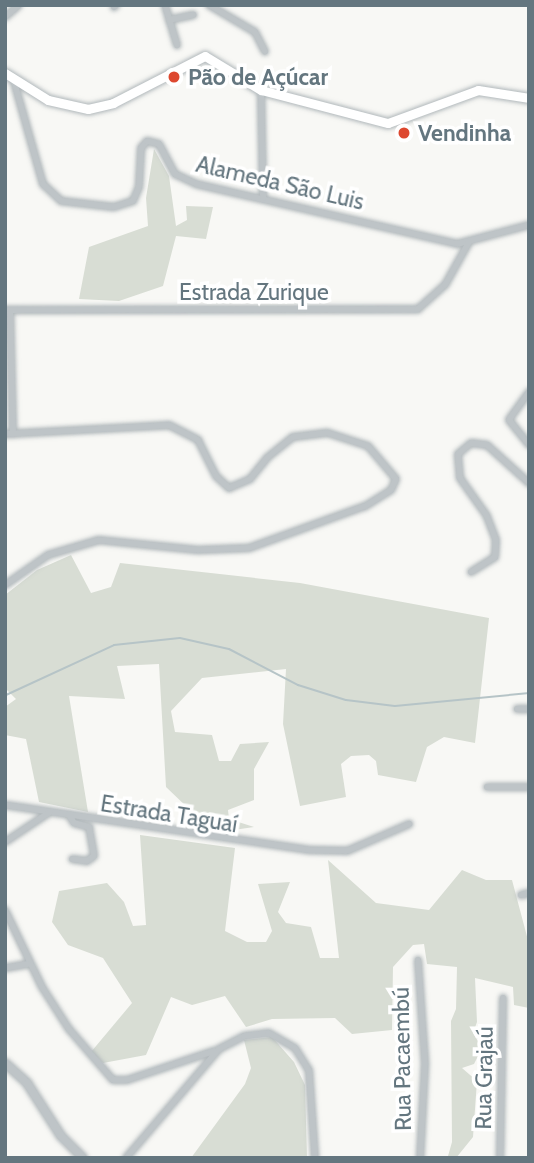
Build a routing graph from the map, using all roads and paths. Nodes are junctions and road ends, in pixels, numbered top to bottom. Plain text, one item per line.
1 (19, 5) edge
2 (165, 5) edge
3 (209, 5) edge
4 (7, 13) edge
5 (193, 15) dead end
6 (169, 20) junction
7 (177, 46) dead end
8 (265, 52) dead end
9 (9, 75) edge
10 (261, 90) junction
11 (529, 98) edge
12 (263, 198) junction
13 (529, 225) edge
14 (469, 242) junction
15 (8, 310) edge
16 (529, 392) edge
17 (5, 434) edge
18 (13, 434) junction
19 (529, 445) edge
20 (529, 483) edge
21 (471, 572) dead end
22 (5, 585) edge
23 (517, 709) dead end
24 (529, 709) edge
25 (487, 787) dead end
26 (529, 787) edge
27 (5, 805) edge
28 (50, 812) junction
29 (69, 815) junction
30 (409, 824) dead end
31 (5, 842) edge
32 (72, 859) dead end
33 (5, 910) edge
34 (418, 960) dead end
35 (28, 964) junction
36 (5, 968) edge
37 (503, 999) dead end
38 (219, 1049) junction
39 (5, 1063) edge
40 (83, 1158) edge
41 (126, 1158) edge
42 (315, 1158) edge
43 (420, 1158) edge
44 (500, 1158) edge

1 - 4 street
2 - 6 street
3 - 8 street
5 - 6 street
6 - 7 street
9 - 10 main road
9 - 12 street, Alameda São Luis
10 - 11 main road
10 - 12 street
12 - 14 street, Alameda São Luis
13 - 14 street, Alameda São Luis
14 - 15 street, Estrada Zurique
15 - 18 street
16 - 19 street
17 - 18 street
18 - 22 street
20 - 21 street
23 - 24 street
25 - 26 street
27 - 28 street, Estrada Taguaí
28 - 29 street, Estrada Taguaí
28 - 31 street
29 - 30 street, Estrada Taguaí
29 - 32 street
33 - 35 street
34 - 43 street, Rua Pacaembú
35 - 36 street
35 - 38 street
37 - 44 street, Rua Grajaú
38 - 41 street
38 - 42 street
39 - 40 street

